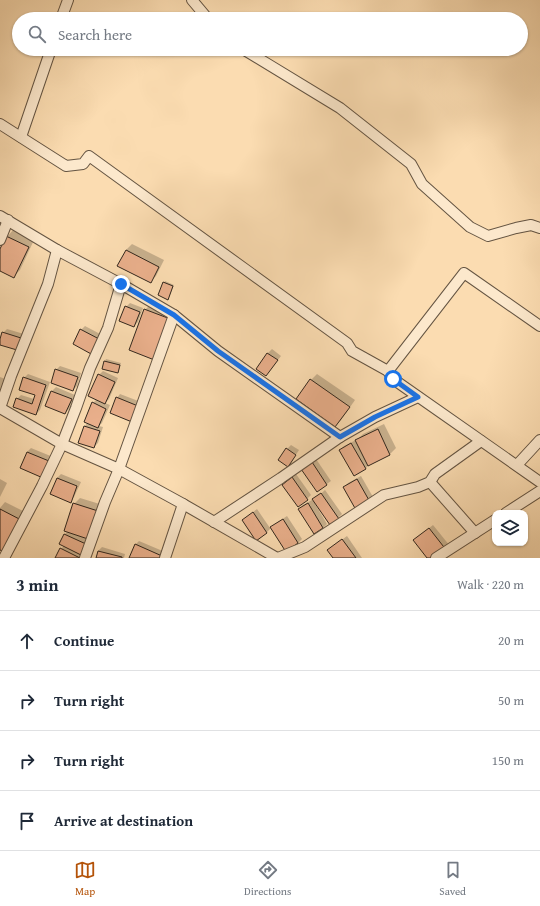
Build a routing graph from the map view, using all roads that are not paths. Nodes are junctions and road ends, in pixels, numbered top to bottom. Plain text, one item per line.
1 (68, 0) edge
2 (192, 0) edge
3 (64, 12) edge
4 (202, 12) edge
5 (49, 56) edge
6 (255, 56) edge
7 (0, 124) edge
8 (21, 137) junction
9 (4, 218) edge
10 (540, 228) edge
11 (0, 240) edge
12 (57, 250) junction
13 (121, 284) junction
14 (174, 315) junction
15 (540, 326) edge
16 (388, 371) junction
17 (2, 397) edge
18 (418, 397) junction
19 (0, 408) edge
20 (340, 437) junction
21 (540, 440) edge
22 (481, 441) junction
23 (62, 444) junction
24 (517, 466) junction
25 (119, 469) junction
26 (430, 482) junction
27 (540, 482) edge
28 (540, 491) edge
29 (183, 504) junction
30 (511, 510) edge
31 (214, 522) junction
32 (492, 522) edge
33 (475, 533) junction
34 (4, 558) edge
35 (85, 558) edge
36 (165, 558) edge
37 (277, 558) edge
38 (436, 558) edge

1 - 3 street
2 - 4 street
5 - 8 street
6 - 10 street
7 - 8 street
8 - 16 street
9 - 11 street
9 - 12 street
12 - 13 street
12 - 17 street
13 - 14 street
13 - 23 street
14 - 20 street
14 - 25 street
15 - 16 street
16 - 18 street
17 - 19 street
18 - 20 street
18 - 22 street
19 - 23 street
20 - 31 street
21 - 24 street
22 - 24 street
22 - 26 street
23 - 25 street
23 - 34 street
24 - 27 street
25 - 29 street
25 - 35 street
26 - 33 street
26 - 37 street
28 - 30 street
29 - 31 street
29 - 36 street
31 - 37 street
32 - 33 street
33 - 38 street

